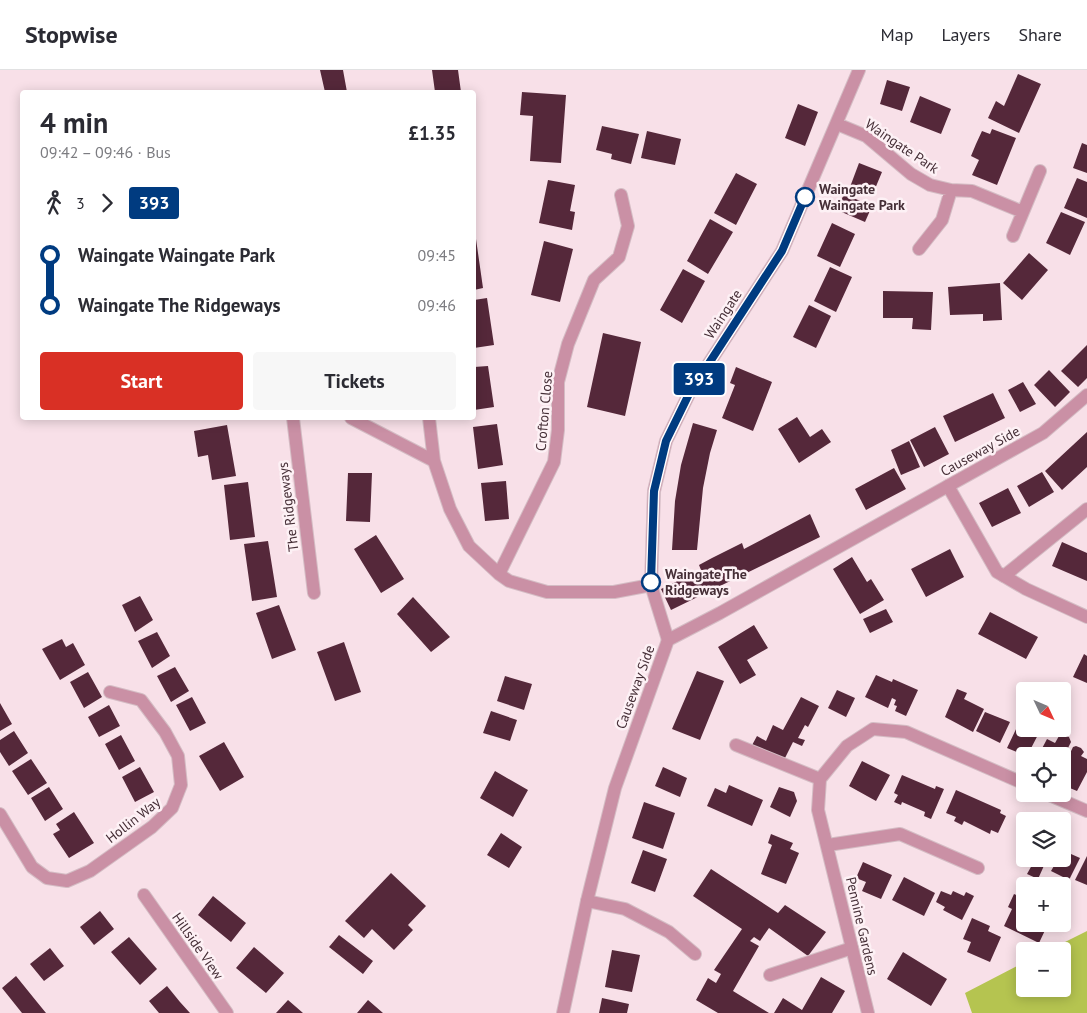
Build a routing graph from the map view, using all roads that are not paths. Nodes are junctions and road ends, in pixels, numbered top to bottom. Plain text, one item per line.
1 (855, 71) edge
2 (837, 124) junction
3 (1040, 171) dead end
4 (951, 190) junction
5 (621, 195) dead end
6 (1023, 212) junction
7 (1014, 236) dead end
8 (919, 249) dead end
9 (1087, 395) edge
10 (293, 420) edge
11 (355, 420) edge
12 (429, 420) edge
13 (434, 461) junction
14 (948, 486) junction
15 (1087, 509) edge
16 (498, 574) junction
17 (1004, 576) junction
18 (650, 585) junction
19 (314, 593) dead end
20 (1087, 617) edge
21 (668, 640) junction
22 (110, 692) dead end
23 (736, 745) dead end
24 (820, 779) junction
25 (1016, 780) edge
26 (1066, 802) edge
27 (1087, 811) edge
28 (0, 814) edge
29 (828, 845) junction
30 (978, 868) dead end
31 (144, 895) dead end
32 (587, 901) junction
33 (852, 948) junction
34 (695, 954) dead end
35 (770, 975) dead end
36 (228, 1013) edge
37 (563, 1013) edge
38 (868, 1013) edge

1 - 2 street, Waingate
2 - 4 street, Waingate Park
2 - 18 street, Waingate
3 - 6 street
4 - 6 street, Waingate Park
4 - 8 street
5 - 16 street, Crofton Close
6 - 7 street
9 - 14 street, Causeway Side
10 - 19 street, The Ridgeways
11 - 13 street
12 - 13 street
13 - 16 street
14 - 17 street
14 - 21 street, Causeway Side
15 - 17 street
16 - 18 street
17 - 20 street
18 - 21 street, Waingate
21 - 32 street, Causeway Side
22 - 28 street, Hollin Way
23 - 24 street
24 - 25 street
24 - 29 street, Pennine Gardens
26 - 27 street
29 - 30 street
29 - 33 street, Pennine Gardens
31 - 36 street, Hillside View
32 - 34 street
32 - 37 street, Causeway Side
33 - 35 street
33 - 38 street, Pennine Gardens

